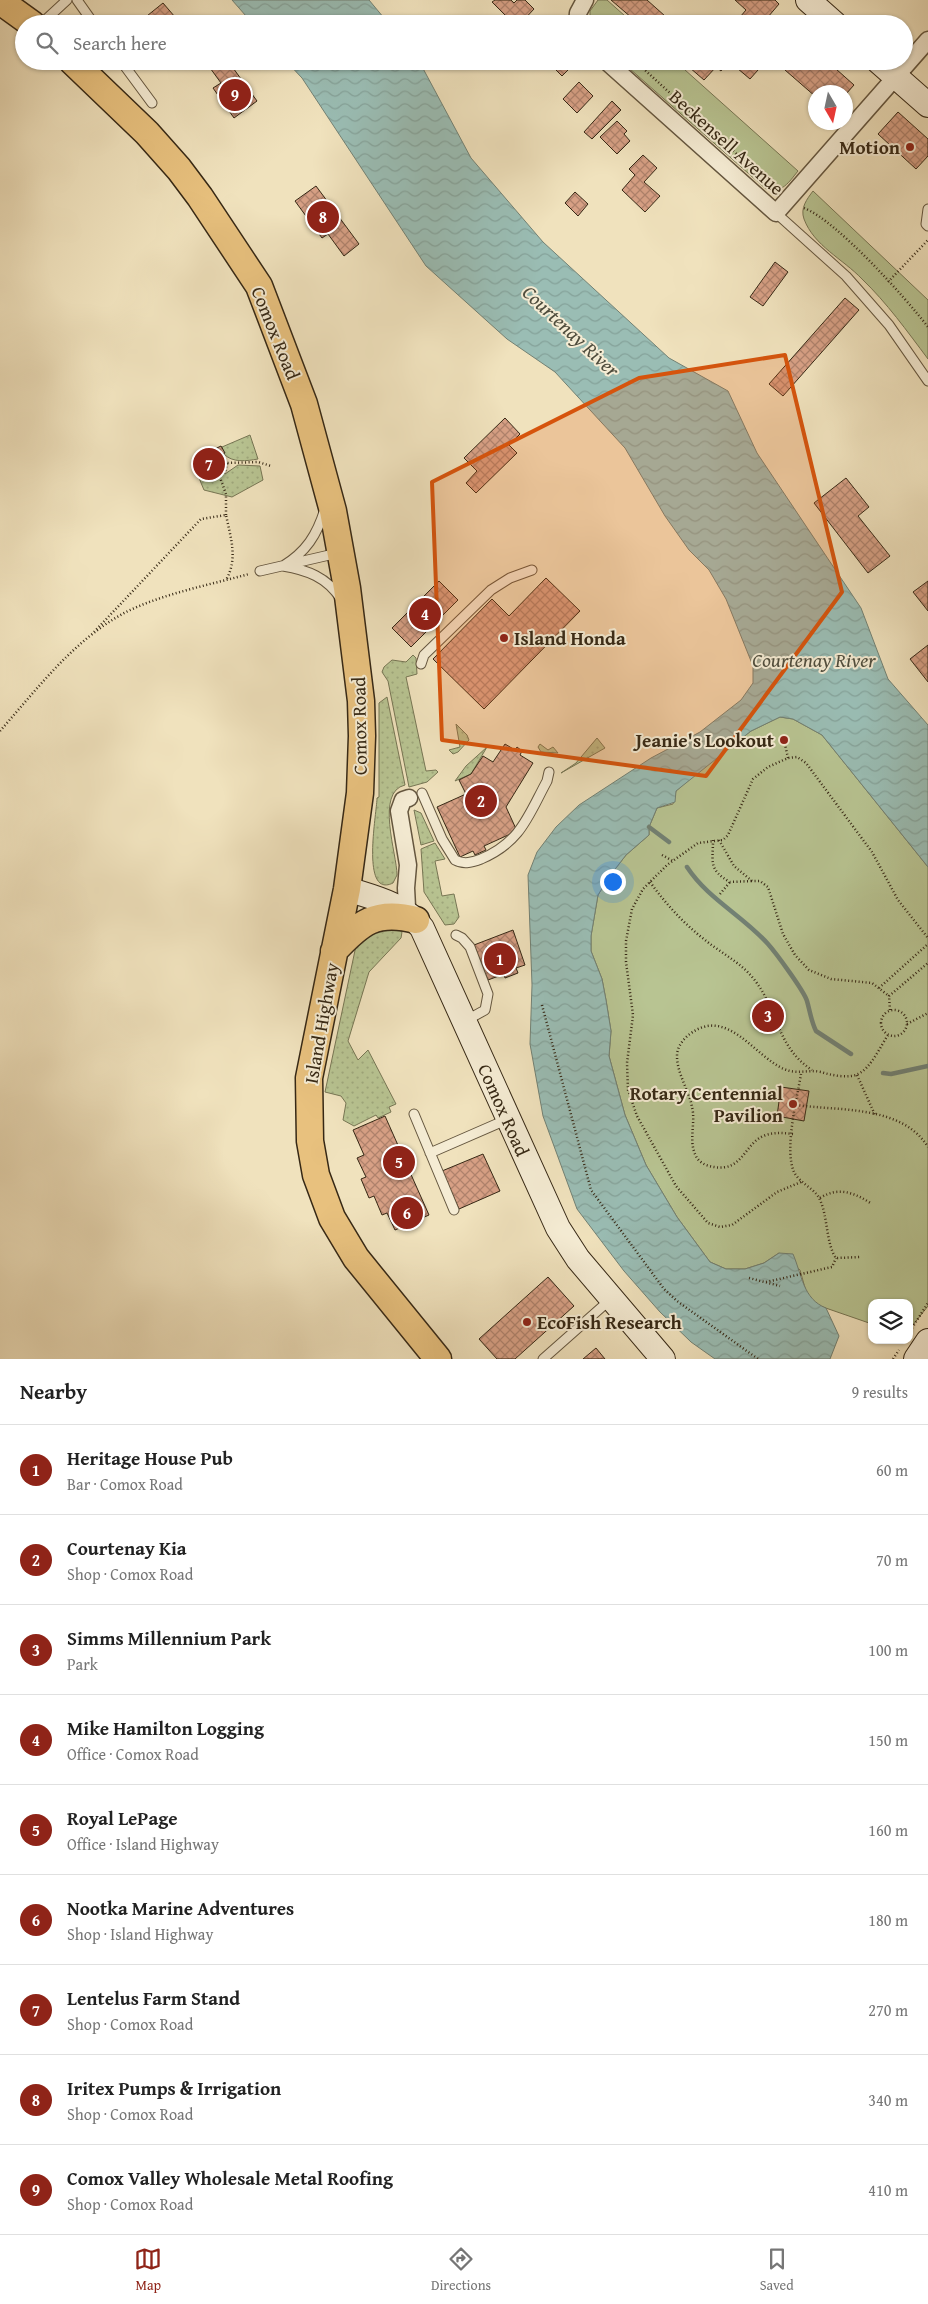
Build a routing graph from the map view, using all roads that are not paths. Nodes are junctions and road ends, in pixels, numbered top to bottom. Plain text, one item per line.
1 (67, 0) edge
2 (77, 0) edge
3 (586, 0) edge
4 (808, 0) edge
5 (0, 1) edge
6 (19, 15) edge
7 (51, 15) edge
8 (88, 15) edge
9 (579, 15) edge
10 (826, 15) edge
11 (928, 40) edge
12 (913, 58) edge
13 (81, 70) edge
14 (128, 70) edge
15 (616, 70) edge
16 (889, 70) edge
17 (903, 70) edge
18 (897, 77) junction
19 (152, 103) dead end
20 (928, 105) edge
21 (928, 209) edge
22 (776, 213) junction
23 (928, 226) edge
24 (928, 381) edge
25 (328, 494) junction
26 (340, 552) junction
27 (283, 566) junction
28 (532, 570) dead end
29 (260, 571) road end
30 (354, 632) junction
31 (421, 664) dead end
32 (549, 772) dead end
33 (416, 795) joint
34 (347, 889) junction
35 (413, 918) junction
36 (456, 935) dead end
37 (334, 951) junction
38 (464, 1021) junction
39 (414, 1114) dead end
40 (508, 1119) junction
41 (430, 1153) junction
42 (454, 1210) dead end
43 (612, 1298) junction
44 (928, 1342) edge
45 (438, 1359) edge
46 (543, 1359) edge
47 (663, 1359) edge
48 (916, 1359) edge

1 - 7 lane
2 - 8 lane
3 - 9 street
4 - 10 street
5 - 6 main road
11 - 12 street
13 - 25 main road, Comox Road
14 - 19 lane
15 - 22 street, Beckensell Avenue
16 - 18 street
17 - 18 street
18 - 20 street
18 - 22 street
21 - 23 lane
22 - 24 lane
25 - 26 main road, Comox Road
25 - 27 lane
26 - 27 lane
26 - 30 main road, Comox Road
27 - 29 lane
27 - 30 lane
28 - 31 lane
30 - 34 main road, Comox Road
32 - 33 lane
33 - 35 street
34 - 35 street
34 - 37 main road, Island Highway
35 - 37 main road
35 - 38 street, Comox Road
36 - 38 lane
37 - 45 main road, Island Highway
38 - 40 street, Comox Road
39 - 41 lane
40 - 41 lane
40 - 43 street, Comox Road
41 - 42 lane
43 - 46 lane
43 - 47 street, Comox Road
44 - 48 street

